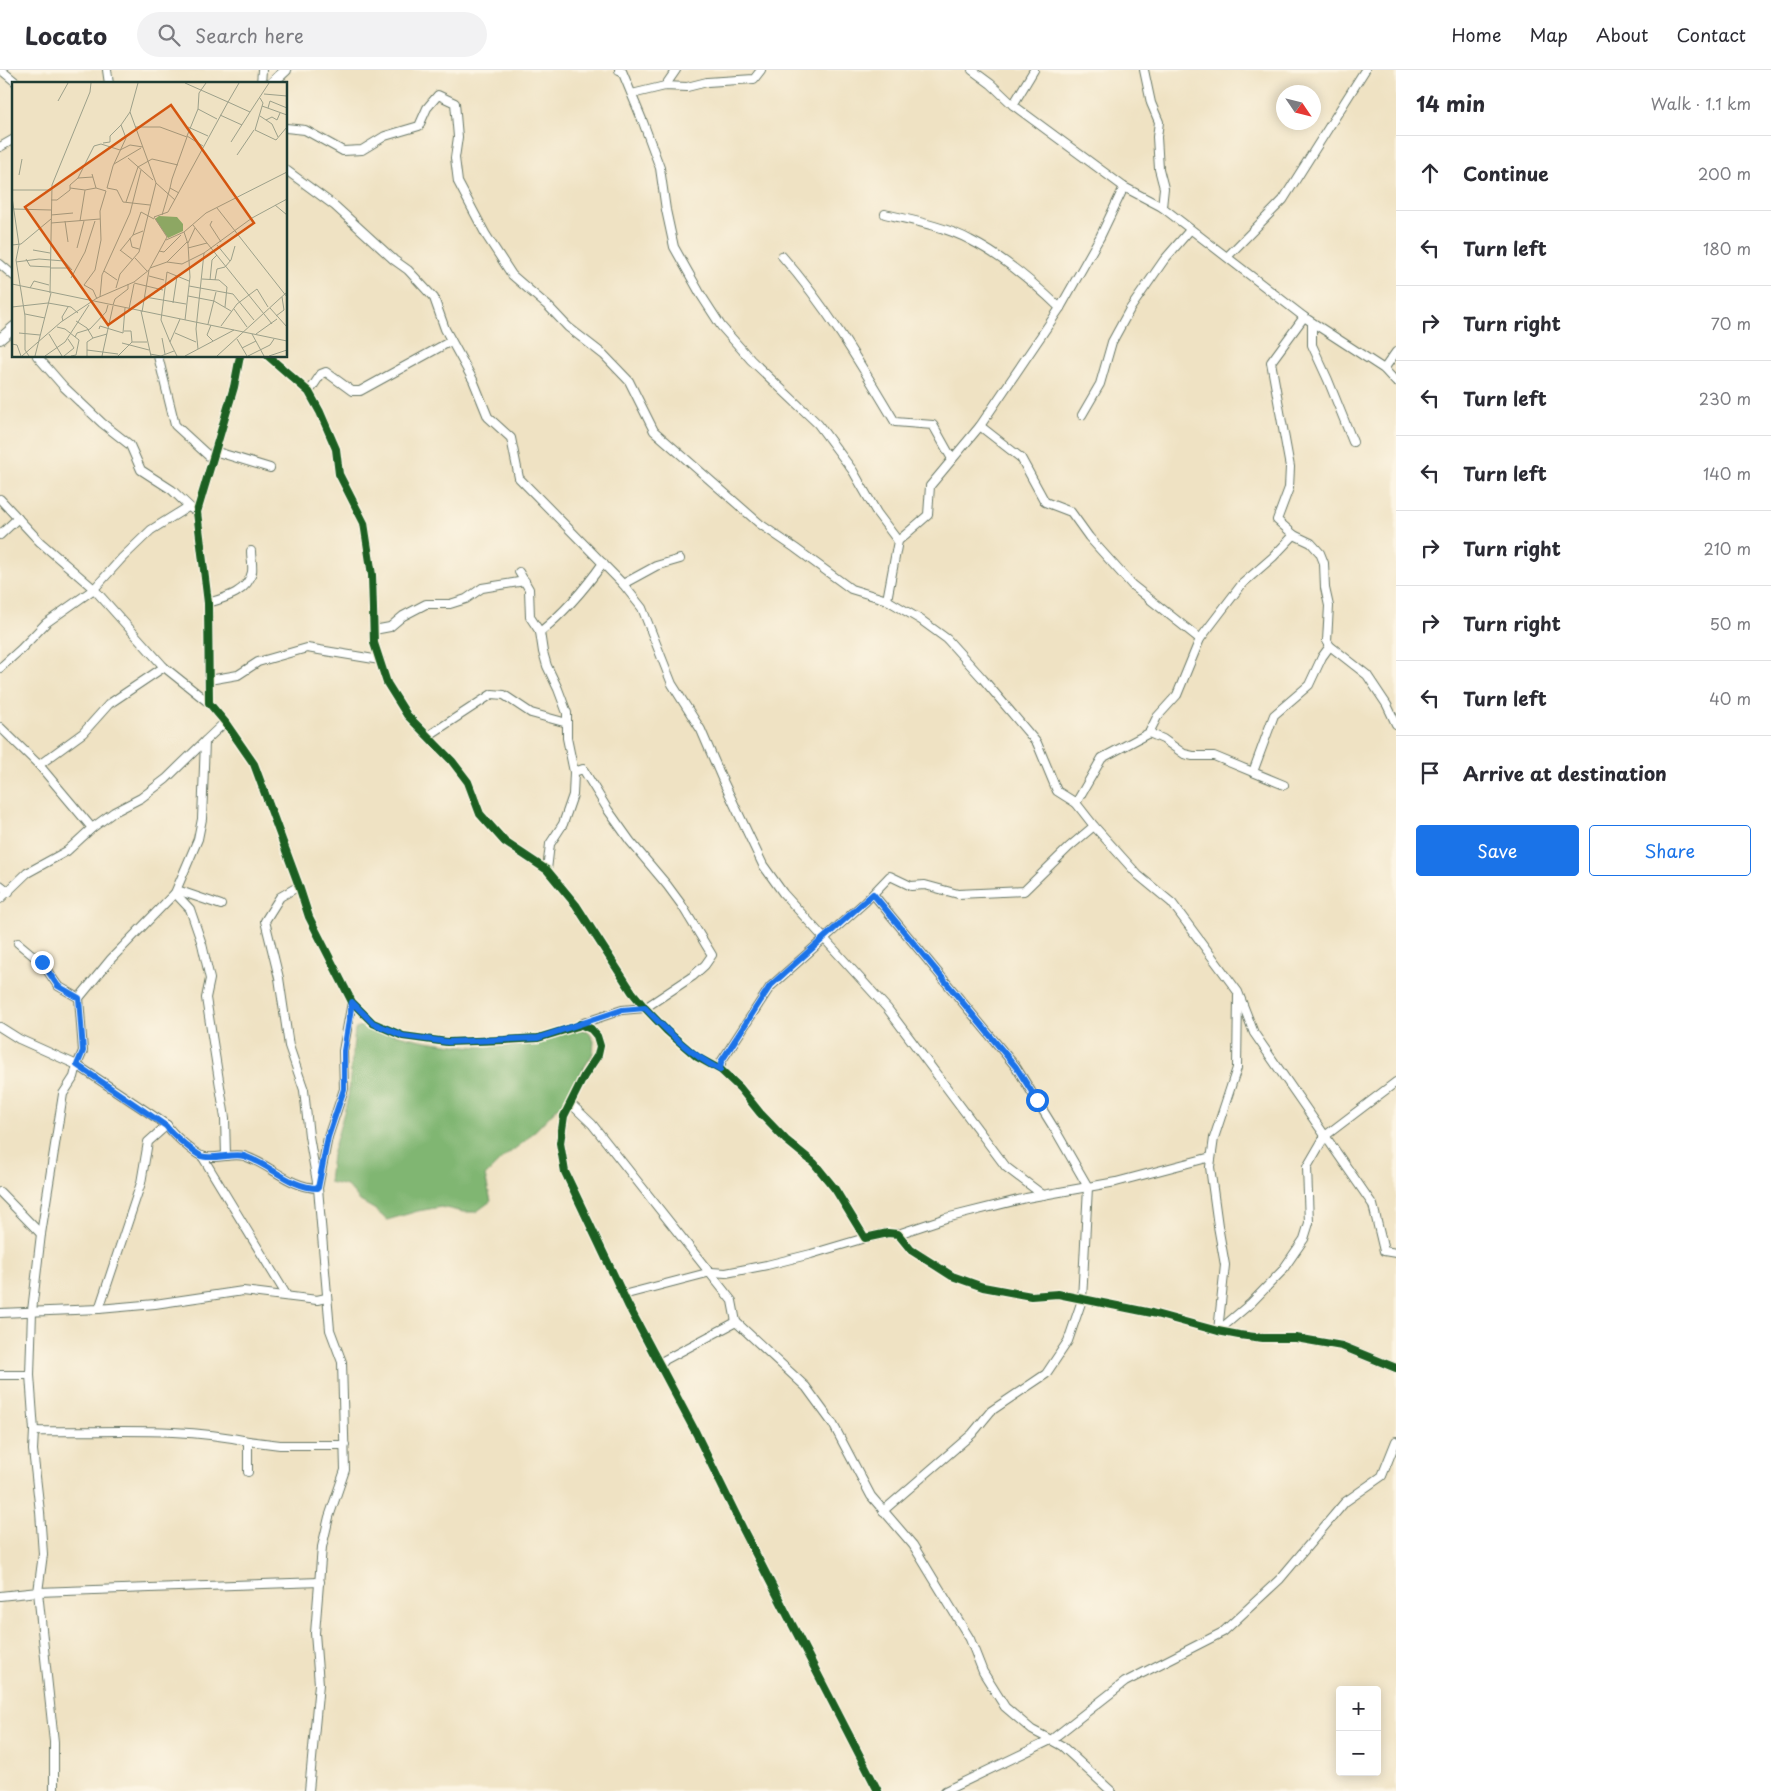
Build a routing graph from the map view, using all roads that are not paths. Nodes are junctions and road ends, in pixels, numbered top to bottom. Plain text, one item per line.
1 (1, 70) edge
2 (286, 70) edge
3 (619, 70) edge
4 (676, 70) edge
5 (761, 70) edge
6 (972, 70) edge
7 (1034, 70) edge
8 (1144, 70) edge
9 (1365, 70) edge
10 (16, 82) edge
11 (273, 82) edge
12 (665, 86) junction
13 (632, 94) junction
14 (1013, 105) junction
15 (288, 128) edge
16 (12, 140) edge
17 (0, 147) edge
18 (288, 171) edge
19 (1124, 187) junction
20 (1162, 207) junction
21 (885, 214) dead end
22 (1190, 230) junction
23 (782, 256) dead end
24 (1228, 257) junction
25 (0, 264) edge
26 (12, 274) edge
27 (1060, 308) junction
28 (1304, 317) junction
29 (1312, 323) junction
30 (12, 329) edge
31 (0, 339) edge
32 (451, 341) junction
33 (1396, 352) edge
34 (39, 358) edge
35 (158, 358) edge
36 (240, 358) edge
37 (270, 358) edge
38 (1384, 370) junction
39 (1396, 382) edge
40 (309, 392) junction
41 (1082, 415) dead end
42 (980, 426) junction
43 (1352, 442) dead end
44 (213, 455) junction
45 (952, 459) junction
46 (270, 468) dead end
47 (0, 499) edge
48 (188, 507) junction
49 (197, 512) junction
50 (18, 518) junction
51 (0, 534) edge
52 (1294, 535) junction
53 (898, 540) junction
54 (251, 551) dead end
55 (680, 559) dead end
56 (603, 563) junction
57 (519, 572) dead end
58 (525, 581) junction
59 (623, 584) junction
60 (94, 589) junction
61 (886, 600) junction
62 (208, 603) junction
63 (374, 630) junction
64 (540, 632) junction
65 (1200, 639) junction
66 (1330, 646) junction
67 (380, 660) junction
68 (164, 667) junction
69 (0, 668) edge
70 (209, 680) junction
71 (208, 703) junction
72 (225, 722) junction
73 (567, 723) junction
74 (1396, 724) edge
75 (0, 727) edge
76 (1149, 733) junction
77 (428, 736) junction
78 (205, 741) junction
79 (40, 766) junction
80 (574, 772) junction
81 (1253, 772) junction
82 (1284, 785) dead end
83 (1076, 803) junction
84 (1094, 826) junction
85 (92, 828) junction
86 (547, 870) junction
87 (0, 886) edge
88 (299, 886) junction
89 (9, 892) junction
90 (176, 892) junction
91 (873, 894) junction
92 (0, 899) edge
93 (221, 905) dead end
94 (824, 938) junction
95 (18, 943) dead end
96 (1238, 992) junction
97 (79, 998) junction
98 (352, 1002) junction
99 (645, 1008) junction
100 (580, 1024) junction
101 (0, 1027) edge
102 (77, 1065) junction
103 (720, 1070) junction
104 (1396, 1082) edge
105 (570, 1103) junction
106 (166, 1126) junction
107 (1325, 1136) junction
108 (202, 1156) junction
109 (226, 1156) junction
110 (1211, 1157) junction
111 (1088, 1187) junction
112 (318, 1188) junction
113 (0, 1192) edge
114 (1043, 1195) junction
115 (41, 1234) junction
116 (898, 1234) junction
117 (865, 1238) junction
118 (1396, 1253) edge
119 (710, 1272) junction
120 (623, 1294) junction
121 (287, 1296) junction
122 (326, 1298) junction
123 (1082, 1300) junction
124 (99, 1309) junction
125 (32, 1311) junction
126 (0, 1313) edge
127 (736, 1322) junction
128 (1218, 1330) junction
129 (659, 1364) junction
130 (1396, 1368) edge
131 (0, 1375) edge
132 (30, 1375) junction
133 (34, 1431) junction
134 (248, 1441) junction
135 (1396, 1441) edge
136 (345, 1445) junction
137 (248, 1472) dead end
138 (883, 1510) junction
139 (320, 1582) junction
140 (38, 1592) junction
141 (0, 1596) edge
142 (1051, 1740) junction
143 (54, 1791) edge
144 (309, 1791) edge
145 (878, 1791) edge
146 (945, 1791) edge
147 (1112, 1791) edge

1 - 10 street
2 - 11 street
3 - 13 street
4 - 12 street
5 - 12 street
6 - 14 street
7 - 14 street
8 - 20 street
9 - 24 street
12 - 13 street
13 - 53 street
14 - 19 street
15 - 61 street
16 - 17 street
18 - 32 street
19 - 20 street
19 - 27 street
20 - 22 street
21 - 27 street
22 - 24 street
22 - 41 street
23 - 45 street
24 - 28 street
25 - 26 street
27 - 42 street
28 - 29 street
28 - 52 street
29 - 38 street
29 - 43 street
30 - 31 street
32 - 40 street
32 - 56 street
33 - 38 street
34 - 48 street
35 - 44 street
36 - 44 street
37 - 40 street
38 - 39 street
40 - 63 street
42 - 45 street
42 - 65 street
44 - 46 street
44 - 49 street
45 - 53 street
47 - 50 street
48 - 49 street
48 - 60 street
49 - 62 street
50 - 51 street
50 - 60 street
52 - 65 street
52 - 66 street
53 - 61 street
54 - 62 street
55 - 59 street
56 - 59 street
56 - 64 street
57 - 58 street
58 - 63 street
58 - 64 street
59 - 94 street
60 - 68 street
60 - 69 street
61 - 83 street
62 - 70 street
63 - 67 street
64 - 73 street
65 - 76 street
66 - 74 street
66 - 81 street
67 - 70 street
67 - 77 street
68 - 71 street
68 - 79 street
70 - 71 street
71 - 72 street
72 - 78 street
72 - 88 street
73 - 77 street
73 - 80 street
75 - 79 street
76 - 81 street
76 - 83 street
77 - 86 street
78 - 85 street
78 - 90 street
79 - 85 street
80 - 86 street
80 - 99 street
81 - 82 street
83 - 84 street
84 - 91 street
84 - 96 street
85 - 89 street
86 - 99 street
87 - 89 street
88 - 98 street
88 - 112 street
89 - 92 street
90 - 93 street
90 - 97 street
90 - 109 street
91 - 94 street
91 - 111 street
94 - 103 street
94 - 114 street
95 - 97 street
96 - 107 street
96 - 110 street
97 - 102 street
98 - 100 street
98 - 112 street
99 - 100 street
99 - 103 street
100 - 105 street
101 - 102 street
102 - 106 street
102 - 115 street
103 - 117 street
104 - 107 street
105 - 119 street
105 - 120 street
106 - 108 street
106 - 124 street
107 - 118 street
107 - 128 street
108 - 109 street
108 - 121 street
109 - 112 street
110 - 111 street
110 - 128 street
111 - 114 street
111 - 123 street
112 - 122 street
113 - 115 street
114 - 116 street
115 - 125 street
116 - 117 street
116 - 123 street
117 - 119 street
119 - 120 street
119 - 127 street
120 - 129 street
121 - 122 street
121 - 124 street
122 - 136 street
123 - 128 street
123 - 138 street
124 - 125 street
125 - 126 street
125 - 132 street
127 - 129 street
127 - 138 street
128 - 130 street
129 - 145 street
131 - 132 street
132 - 133 street
133 - 134 street
133 - 140 street
134 - 136 street
134 - 137 street
135 - 142 street
136 - 139 street
138 - 142 street
139 - 140 street
139 - 144 street
140 - 141 street
140 - 143 street
142 - 146 street
142 - 147 street

